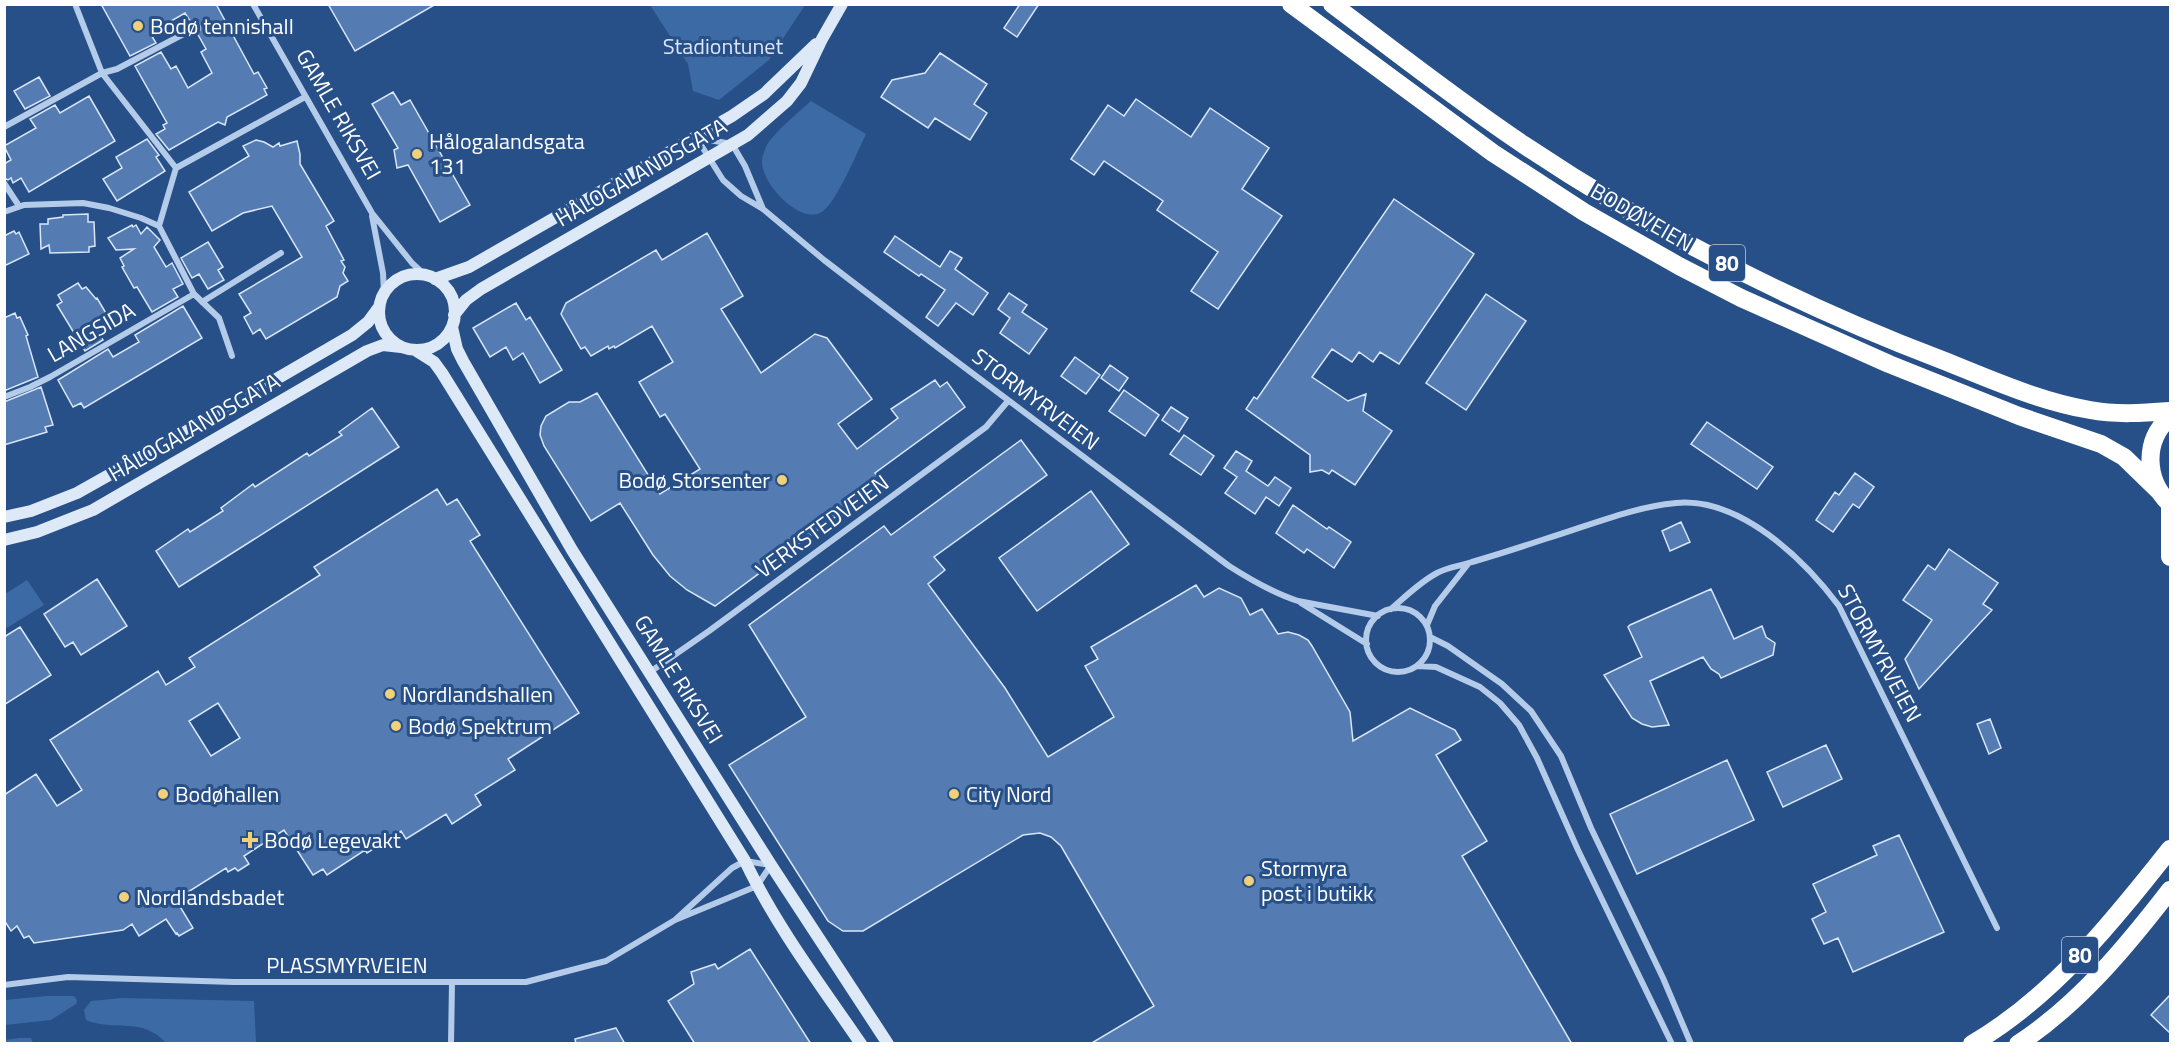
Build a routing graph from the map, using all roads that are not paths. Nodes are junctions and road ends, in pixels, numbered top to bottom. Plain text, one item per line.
1 (75, 4) edge
2 (252, 4) edge
3 (842, 4) edge
4 (1291, 4) edge
5 (1332, 4) edge
6 (195, 28) dead end
7 (822, 39) junction
8 (102, 73) junction
9 (305, 97) junction
10 (4, 128) edge
11 (696, 138) junction
12 (732, 144) junction
13 (709, 159) junction
14 (176, 168) junction
15 (4, 183) edge
16 (19, 206) junction
17 (763, 209) junction
18 (4, 212) edge
19 (372, 213) junction
20 (159, 226) junction
21 (281, 253) dead end
22 (430, 277) junction
23 (384, 292) junction
24 (194, 294) junction
25 (202, 302) junction
26 (379, 307) junction
27 (453, 321) junction
28 (401, 347) junction
29 (414, 350) junction
30 (232, 356) dead end
31 (4, 397) edge
32 (1008, 401) junction
33 (2170, 411) edge
34 (2170, 417) edge
35 (2167, 500) edge
36 (4, 518) edge
37 (4, 540) edge
38 (2170, 557) edge
39 (1469, 563) junction
40 (1298, 602) junction
41 (1390, 609) junction
42 (1378, 616) junction
43 (1427, 625) junction
44 (1430, 637) junction
45 (1367, 644) junction
46 (1417, 666) junction
47 (650, 672) junction
48 (2170, 849) edge
49 (745, 861) junction
50 (771, 865) junction
51 (757, 886) junction
52 (2170, 890) edge
53 (675, 920) junction
54 (1997, 928) dead end
55 (452, 983) junction
56 (4, 985) edge
57 (451, 1044) edge
58 (861, 1044) edge
59 (888, 1044) edge
60 (1672, 1044) edge
61 (1691, 1044) edge
62 (1972, 1044) edge
63 (2018, 1044) edge

1 - 8 street
2 - 9 street, GAMLE RIKSVEI
3 - 7 street, HÅLOGALANDSGATA
4 - 35 highway, BODØVEIEN / 80
5 - 33 highway, BODØVEIEN / 80
6 - 8 street
7 - 11 street, HÅLOGALANDSGATA
7 - 12 street, HÅLOGALANDSGATA
8 - 10 street
8 - 14 street
9 - 14 street
9 - 19 street, GAMLE RIKSVEI
11 - 12 street
11 - 13 street, STORMYRVEIEN
11 - 22 street, HÅLOGALANDSGATA
12 - 13 street, HÅLOGALANDSGATA
12 - 17 street, STORMYRVEIEN
13 - 17 street, STORMYRVEIEN
13 - 27 street, HÅLOGALANDSGATA
14 - 20 street
15 - 16 street
16 - 18 street
16 - 20 street
17 - 32 street, STORMYRVEIEN
19 - 22 street, GAMLE RIKSVEI
19 - 23 street, GAMLE RIKSVEI
20 - 24 street
21 - 25 street
22 - 23 street, HÅLOGALANDSGATA
22 - 27 street
23 - 26 street, HÅLOGALANDSGATA
24 - 25 street
24 - 31 street, LANGSIDA
25 - 30 street
26 - 28 street
26 - 36 street, HÅLOGALANDSGATA
27 - 29 street, HÅLOGALANDSGATA
27 - 47 street, GAMLE RIKSVEI
28 - 29 street, HÅLOGALANDSGATA
28 - 37 street, HÅLOGALANDSGATA
29 - 49 street, GAMLE RIKSVEI
32 - 40 street, STORMYRVEIEN
32 - 47 street, VERKSTEDVEIEN
34 - 35 highway
35 - 38 highway
39 - 41 street, STORMYRVEIEN
39 - 43 street
39 - 54 street, STORMYRVEIEN
40 - 42 street, STORMYRVEIEN
40 - 45 street, STORMYRVEIEN
41 - 42 street
41 - 43 street
42 - 45 street
43 - 44 street
44 - 46 street
44 - 61 street
45 - 46 street
46 - 60 street
47 - 50 street, GAMLE RIKSVEI
48 - 62 highway, 80
49 - 50 street
49 - 51 street, GAMLE RIKSVEI
49 - 53 street, PLASSMYRVEIEN
50 - 51 street
50 - 59 street, GAMLE RIKSVEI
51 - 53 street, PLASSMYRVEIEN
51 - 58 street, GAMLE RIKSVEI
52 - 63 highway, 80
53 - 55 street, PLASSMYRVEIEN
55 - 56 street, PLASSMYRVEIEN
55 - 57 street

